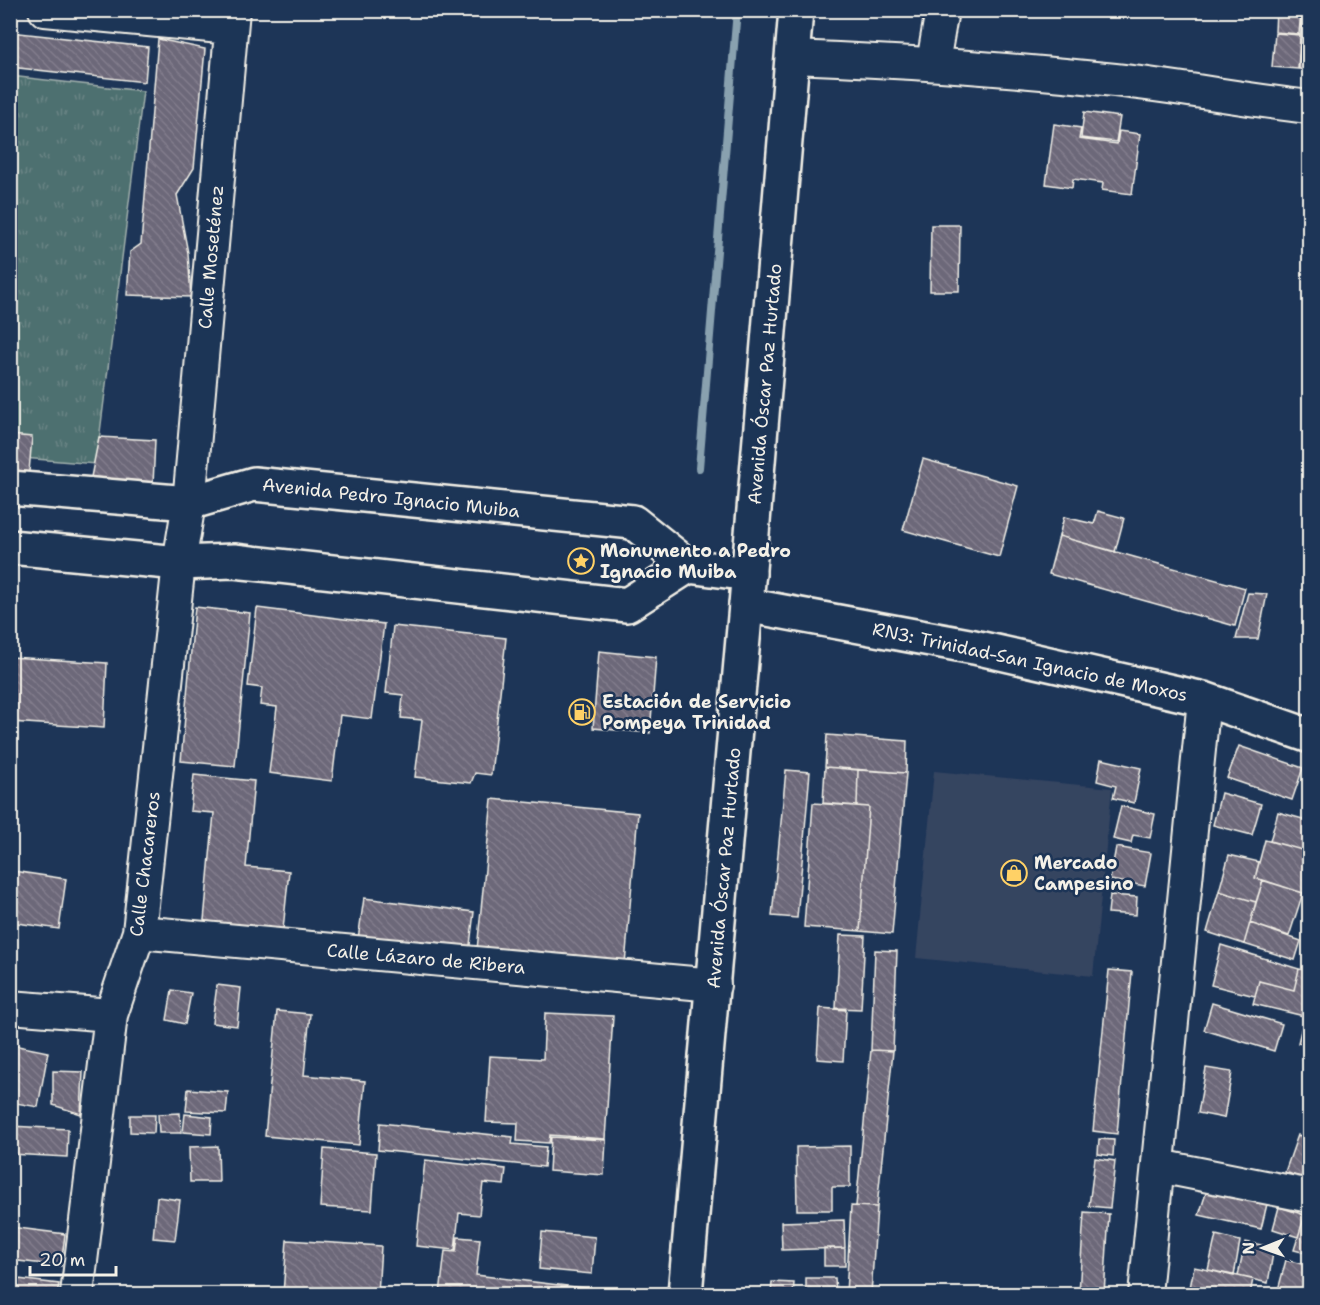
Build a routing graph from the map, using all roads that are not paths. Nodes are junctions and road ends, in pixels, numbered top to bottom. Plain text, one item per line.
1 (45, 10) edge
2 (796, 10) edge
3 (942, 10) edge
4 (232, 19) edge
5 (792, 57) junction
6 (933, 63) junction
7 (1310, 107) edge
8 (10, 488) edge
9 (189, 503) junction
10 (10, 547) edge
11 (179, 563) junction
12 (688, 566) junction
13 (747, 590) junction
14 (1204, 699) junction
15 (1310, 736) edge
16 (139, 932) junction
17 (714, 985) junction
18 (10, 1007) edge
19 (111, 1015) junction
20 (1159, 1166) junction
21 (1310, 1196) edge
22 (77, 1294) edge
23 (685, 1294) edge
24 (1145, 1294) edge

1 - 4 street
2 - 5 main road, Avenida Óscar Paz Hurtado
3 - 6 street
4 - 9 street, Calle Moseténez
5 - 6 street
5 - 13 main road, Avenida Óscar Paz Hurtado
6 - 7 street
8 - 9 main road, Avenida Pedro Ignacio Muiba
9 - 11 street, Calle Chacareros
9 - 12 main road, Avenida Pedro Ignacio Muiba
10 - 11 main road
11 - 12 main road
11 - 16 street, Calle Chacareros
12 - 13 main road
13 - 14 main road, RN3: Trinidad-San Ignacio de Moxos
13 - 17 main road, Avenida Óscar Paz Hurtado
14 - 15 main road, RN3: Trinidad-San Ignacio de Moxos
14 - 20 street
16 - 17 street, Calle Lázaro de Ribera
16 - 19 street, Calle Chacareros
17 - 23 main road, Avenida Óscar Paz Hurtado
18 - 19 street
19 - 22 street, Calle Chacareros
20 - 21 street
20 - 24 street

